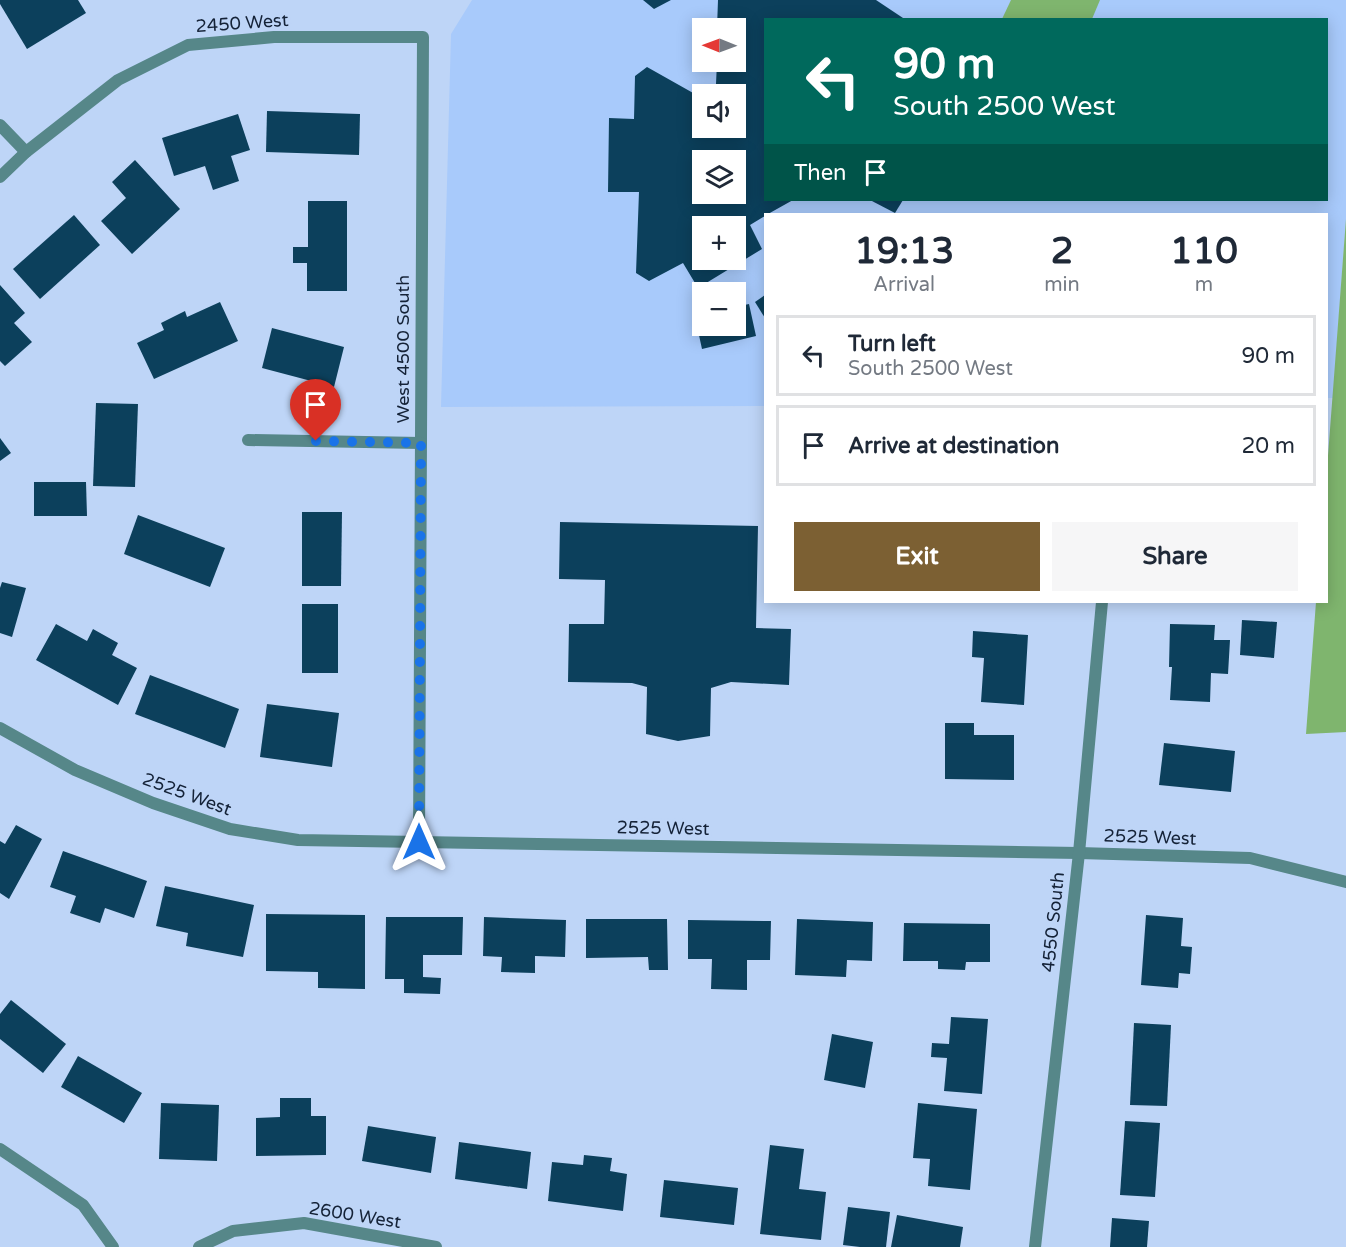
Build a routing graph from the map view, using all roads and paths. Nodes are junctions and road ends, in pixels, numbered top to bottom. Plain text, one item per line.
1 (423, 37) joint
2 (0, 125) edge
3 (26, 152) junction
4 (0, 177) edge
5 (248, 440) dead end
6 (421, 443) junction
7 (1102, 603) edge
8 (0, 728) edge
9 (419, 842) junction
10 (1079, 853) junction
11 (1346, 882) edge
12 (0, 1149) edge
13 (113, 1247) edge
14 (199, 1247) edge
15 (436, 1247) edge
16 (1035, 1247) edge

1 - 3 street, 2450 West
1 - 6 street, West 4500 South
2 - 3 street
3 - 4 street, 2450 West
5 - 6 street
6 - 9 street, West 4500 South
7 - 10 street, 4550 South
8 - 9 street, 2525 West
9 - 10 street, 2525 West
10 - 11 street, 2525 West
10 - 16 street, 4550 South
12 - 13 street
14 - 15 street, 2600 West

